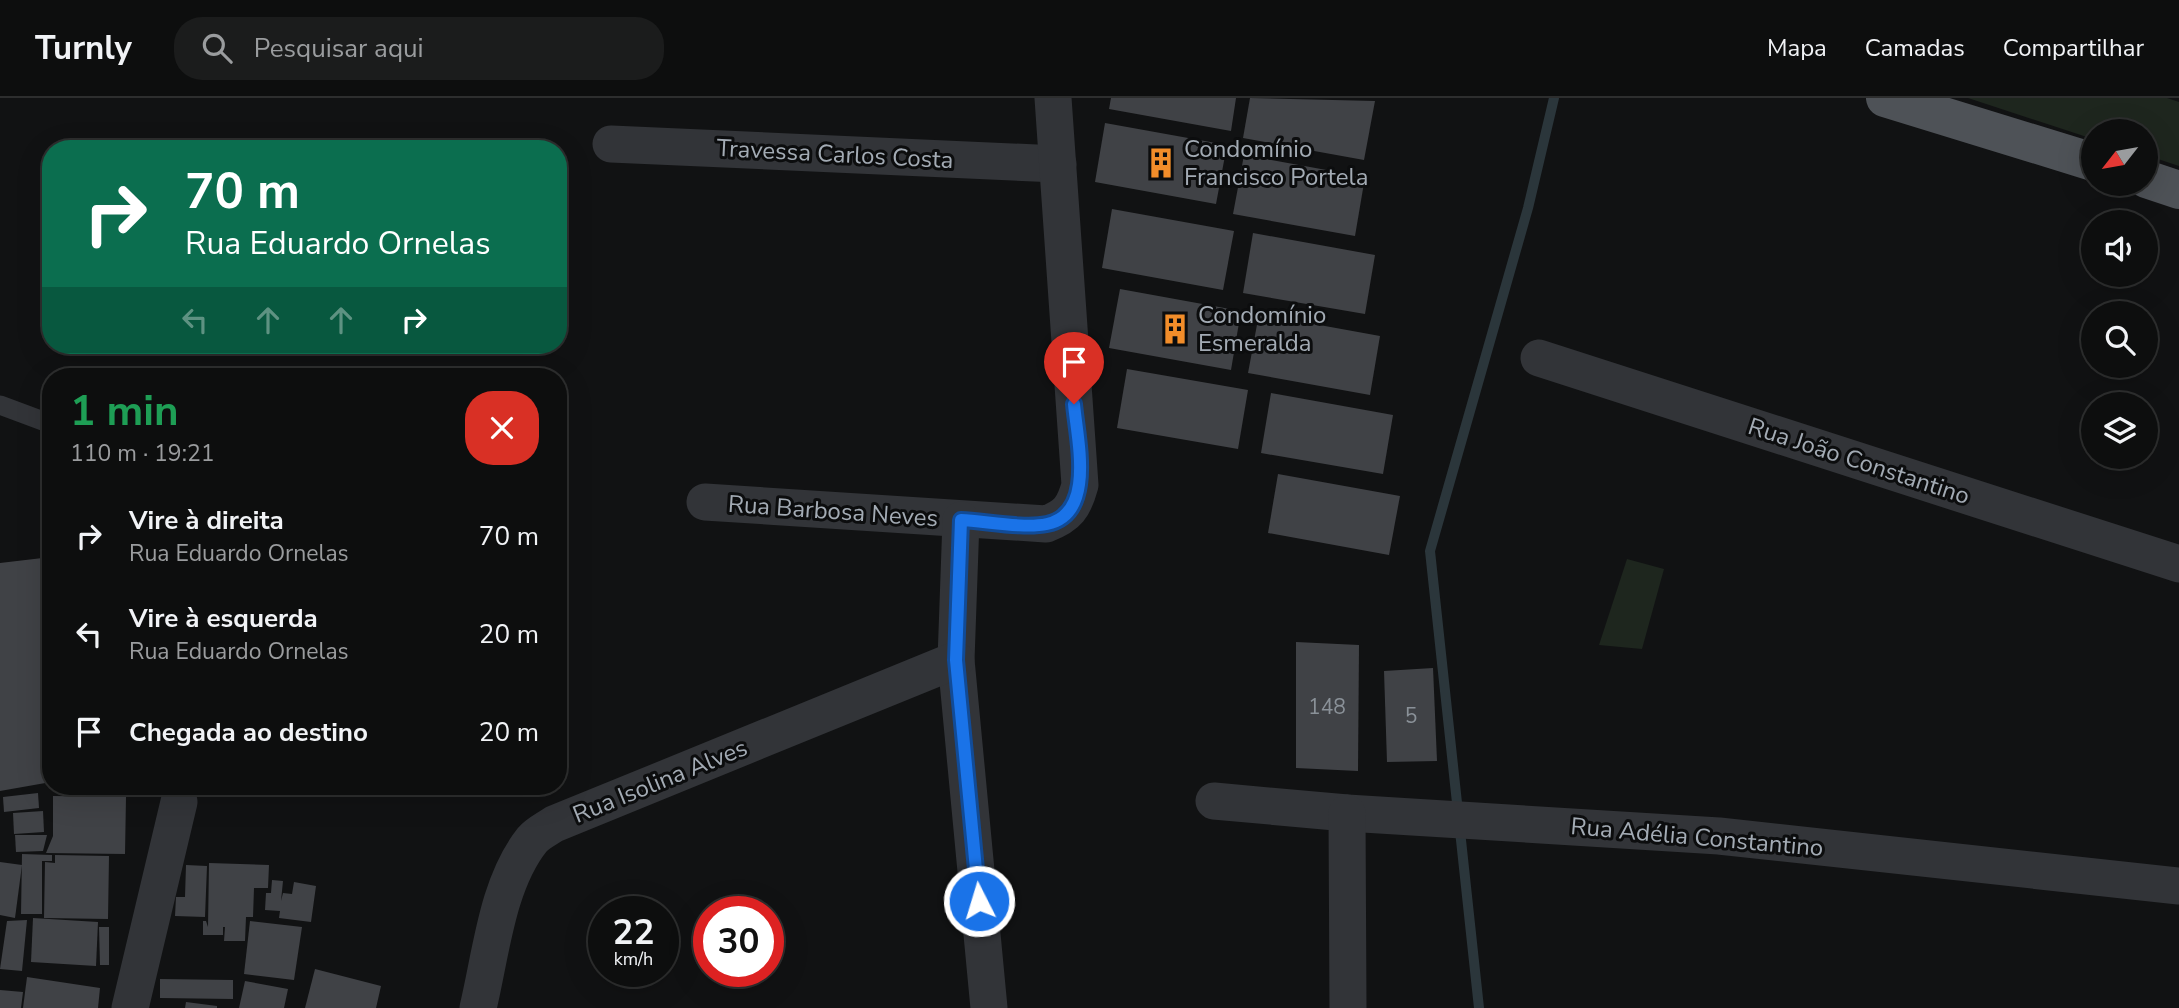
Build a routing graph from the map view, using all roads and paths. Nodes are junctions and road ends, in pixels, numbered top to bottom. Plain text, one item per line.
1 (1053, 98) edge
2 (1885, 98) edge
3 (611, 144) dead end
4 (2081, 158) edge
5 (1058, 164) junction
6 (2158, 183) edge
7 (2179, 190) edge
8 (1539, 358) dead end
9 (0, 405) edge
10 (42, 421) edge
11 (705, 502) dead end
12 (961, 520) junction
13 (2179, 564) edge
14 (956, 660) junction
15 (1214, 801) dead end
16 (179, 802) dead end
17 (1347, 813) junction
18 (2179, 886) edge
19 (130, 1008) edge
20 (478, 1008) edge
21 (989, 1008) edge
22 (1348, 1008) edge

1 - 5 street, Rua Barbosa Neves
2 - 4 main road
3 - 5 street, Travessa Carlos Costa
5 - 12 street, Rua Barbosa Neves
6 - 7 main road
8 - 13 street, Rua João Constantino
9 - 10 lane
11 - 12 street, Rua Barbosa Neves
12 - 14 street
14 - 20 street, Rua Isolina Alves
14 - 21 street
15 - 17 street, Rua Adélia Constantino
16 - 19 street
17 - 18 street, Rua Adélia Constantino
17 - 22 street

